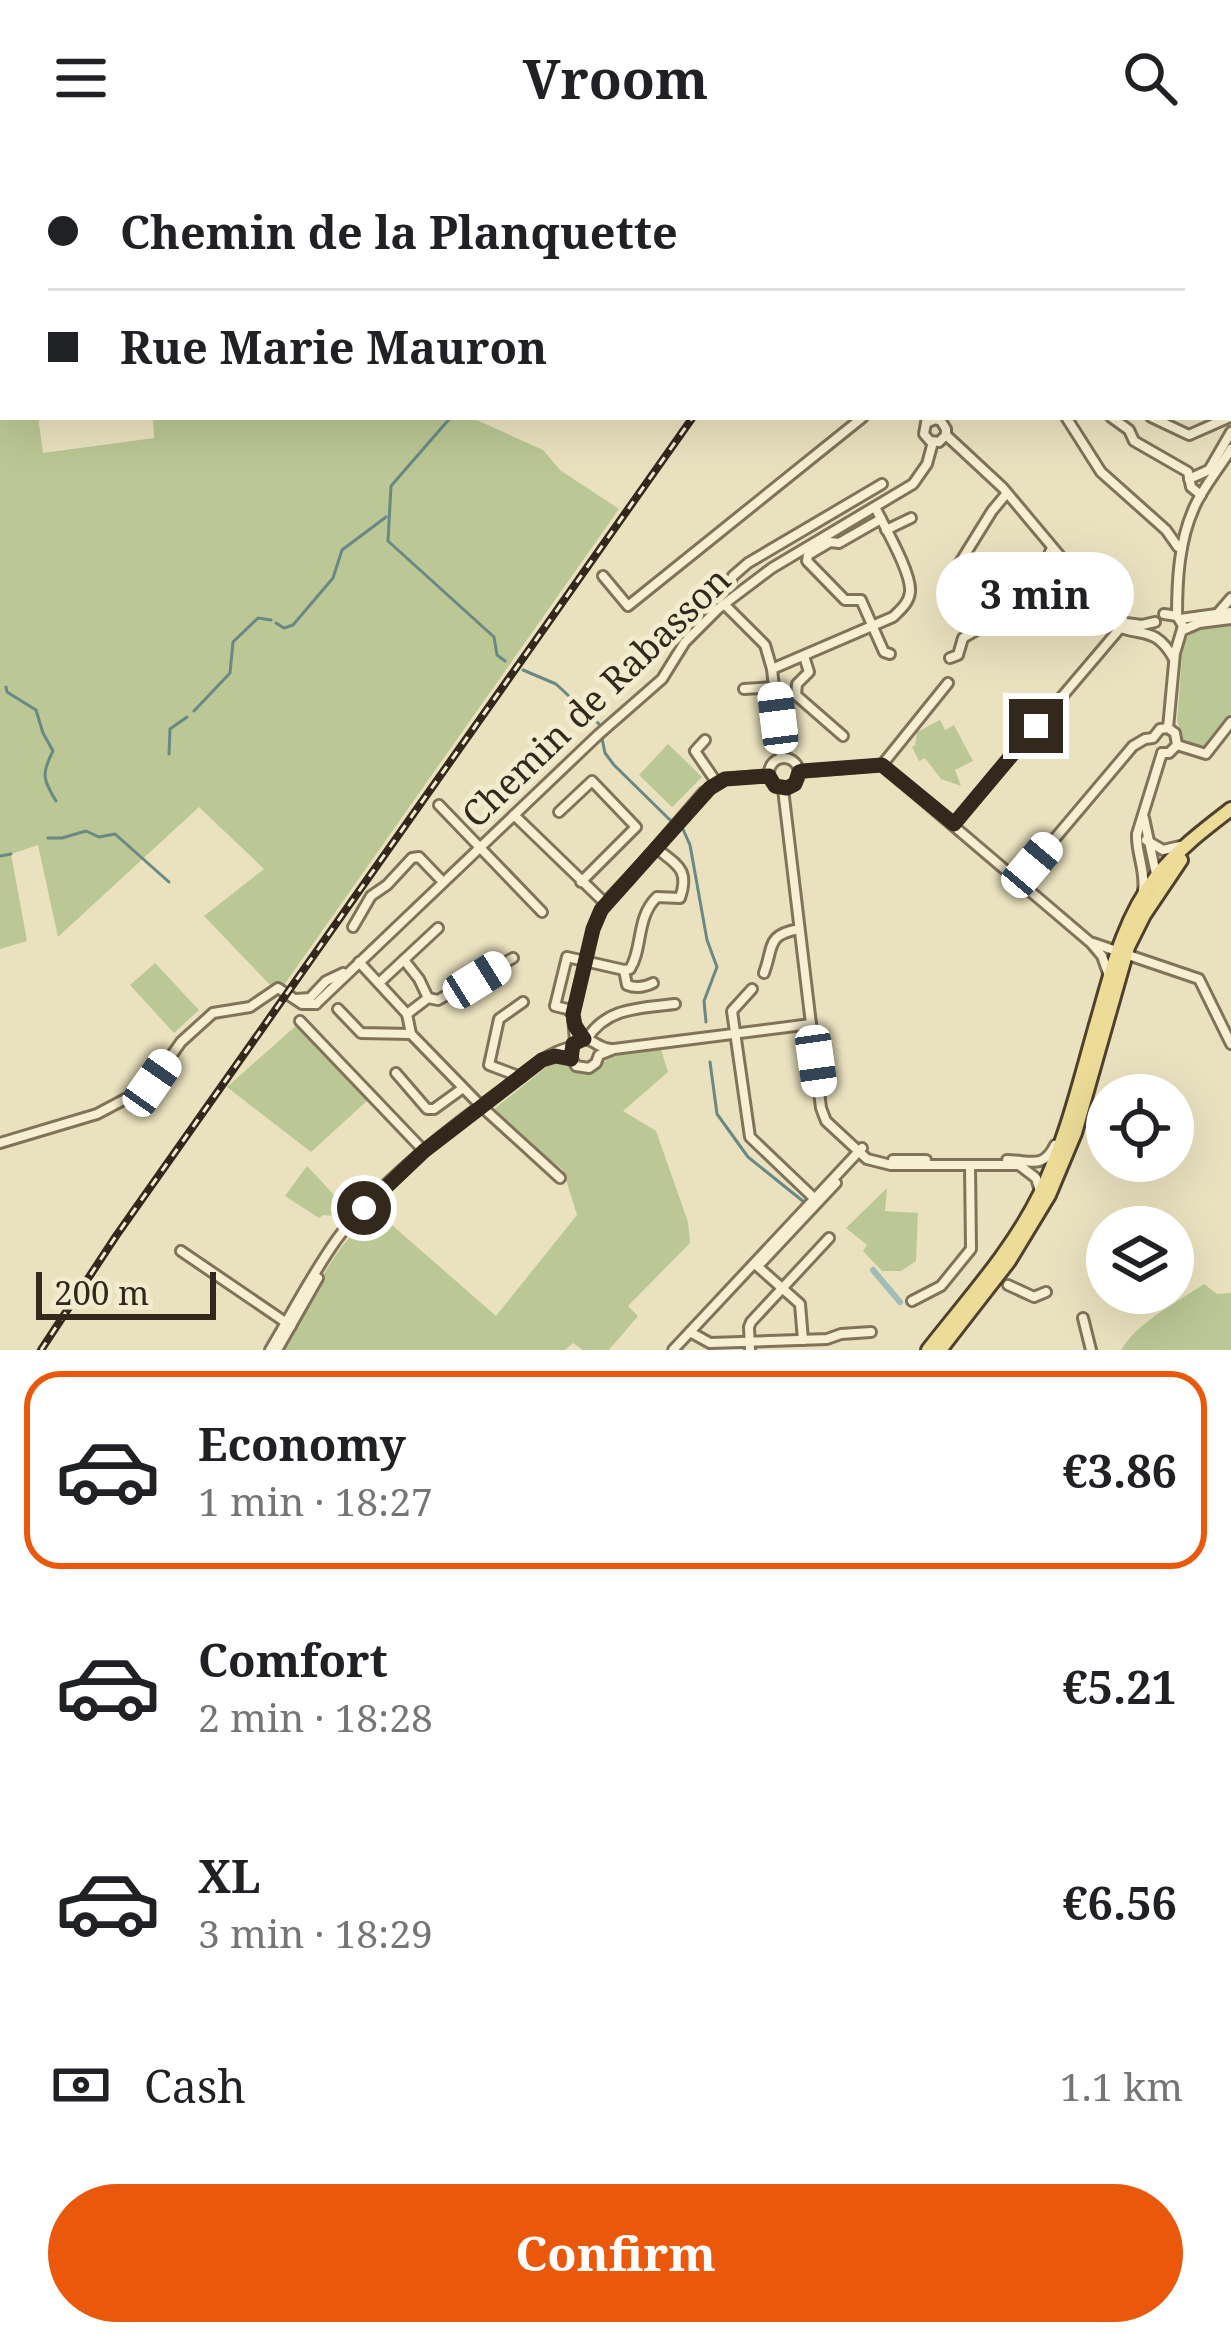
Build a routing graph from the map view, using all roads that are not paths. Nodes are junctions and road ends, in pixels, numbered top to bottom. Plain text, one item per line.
1 (859, 420) edge
2 (922, 420) edge
3 (942, 420) edge
4 (1068, 420) edge
5 (1115, 420) edge
6 (1157, 420) edge
7 (1223, 420) edge
8 (1231, 432) edge
9 (946, 435) junction
10 (933, 442) junction
11 (1231, 449) edge
12 (1190, 479) junction
13 (882, 484) dead end
14 (1007, 493) junction
15 (1201, 495) junction
16 (875, 507) junction
17 (911, 518) dead end
18 (881, 519) junction
19 (886, 530) junction
20 (1166, 530) junction
21 (793, 535) junction
22 (1185, 536) junction
23 (1182, 548) junction
24 (801, 550) junction
25 (1053, 551) junction
26 (603, 576) dead end
27 (951, 577) dead end
28 (1178, 595) junction
29 (1231, 598) edge
30 (725, 606) junction
31 (1164, 614) junction
32 (1226, 615) edge
33 (686, 621) dead end
34 (1155, 622) junction
35 (1180, 622) junction
36 (1142, 625) junction
37 (872, 626) junction
38 (1120, 628) junction
39 (1155, 635) junction
40 (1177, 641) junction
41 (1165, 643) junction
42 (890, 654) dead end
43 (804, 656) junction
44 (950, 658) dead end
45 (1174, 659) junction
46 (772, 669) junction
47 (948, 683) dead end
48 (774, 687) junction
49 (744, 689) dead end
50 (1231, 722) edge
51 (1168, 728) junction
52 (843, 736) dead end
53 (1153, 738) junction
54 (705, 740) dead end
55 (1177, 745) junction
56 (1162, 752) junction
57 (782, 758) junction
58 (882, 765) junction
59 (799, 772) junction
60 (769, 776) junction
61 (717, 783) junction
62 (783, 789) junction
63 (439, 806) dead end
64 (1145, 811) junction
65 (560, 812) dead end
66 (1231, 812) edge
67 (514, 815) junction
68 (954, 824) junction
69 (1202, 833) junction
70 (1146, 840) junction
71 (656, 848) junction
72 (479, 849) junction
73 (1019, 880) junction
74 (581, 882) junction
75 (1159, 882) junction
76 (443, 883) junction
77 (1142, 899) junction
78 (605, 903) junction
79 (542, 912) dead end
80 (353, 927) dead end
81 (438, 928) dead end
82 (800, 928) junction
83 (1114, 954) junction
84 (513, 958) dead end
85 (404, 960) junction
86 (586, 961) junction
87 (359, 962) junction
88 (624, 970) junction
89 (764, 973) dead end
90 (653, 982) dead end
91 (379, 983) junction
92 (752, 989) dead end
93 (428, 998) junction
94 (523, 1002) dead end
95 (676, 1004) dead end
96 (338, 1009) dead end
97 (407, 1013) junction
98 (573, 1017) junction
99 (300, 1021) dead end
100 (811, 1024) junction
101 (411, 1034) junction
102 (735, 1034) junction
103 (580, 1042) junction
104 (1231, 1044) edge
105 (599, 1051) junction
106 (571, 1059) junction
107 (542, 1060) junction
108 (396, 1073) dead end
109 (521, 1077) junction
110 (463, 1088) junction
111 (481, 1106) junction
112 (1064, 1133) junction
113 (0, 1143) edge
114 (424, 1151) junction
115 (862, 1151) junction
116 (970, 1165) junction
117 (1033, 1167) junction
118 (560, 1178) dead end
119 (1050, 1179) junction
120 (816, 1200) junction
121 (829, 1238) dead end
122 (182, 1251) dead end
123 (756, 1264) junction
124 (1008, 1285) dead end
125 (782, 1288) junction
126 (1046, 1292) dead end
127 (912, 1301) dead end
128 (1083, 1318) dead end
129 (288, 1324) junction
130 (695, 1330) junction
131 (887, 1331) dead end
132 (802, 1340) junction
133 (750, 1346) edge
134 (274, 1350) edge
135 (676, 1350) edge
136 (928, 1350) edge
137 (940, 1350) edge
138 (1091, 1350) edge

1 - 26 street
2 - 10 street
3 - 9 street
4 - 20 street
5 - 12 street
6 - 7 street
8 - 12 street
9 - 10 street
9 - 14 street
10 - 16 street, Chemin de Rabasson
11 - 15 street
12 - 15 street
13 - 21 street
14 - 25 street
14 - 27 street
15 - 22 street
16 - 18 street
16 - 24 street, Chemin de Rabasson
17 - 19 street
18 - 19 street
18 - 37 street
19 - 37 street
20 - 22 street
20 - 23 street
21 - 24 street
21 - 33 street
22 - 23 street
23 - 28 street
24 - 30 street, Chemin de Rabasson
25 - 36 street
25 - 38 street
25 - 44 street
28 - 31 street
28 - 35 street
29 - 32 street
30 - 46 street
30 - 67 street, Chemin de Rabasson
31 - 34 street
31 - 35 street
32 - 35 street
34 - 36 street
34 - 39 street
35 - 40 street
36 - 38 street
37 - 42 street
37 - 43 street
38 - 39 street
38 - 68 street
39 - 41 street
40 - 41 street
40 - 45 street
41 - 45 street
43 - 46 street
43 - 52 street
45 - 51 street
46 - 48 street
47 - 58 street
48 - 49 street
48 - 57 street
50 - 55 street
51 - 53 street
51 - 55 street
53 - 56 street
53 - 73 street
54 - 61 street
55 - 56 street
56 - 64 street
57 - 59 street
57 - 60 street
58 - 59 street
58 - 68 street
59 - 62 street
60 - 61 street
60 - 62 street
61 - 71 street
62 - 82 street
63 - 72 street
64 - 70 street
64 - 77 street
65 - 74 street
66 - 69 main road
66 - 75 main road
67 - 72 street, Chemin de Rabasson
67 - 74 street
68 - 73 street
69 - 70 street
69 - 75 main road
70 - 75 street
71 - 78 street
71 - 88 street
72 - 76 street, Chemin de Rabasson
72 - 79 street
73 - 83 street
74 - 78 street
75 - 77 main road
75 - 83 main road
76 - 80 street
76 - 87 street, Chemin de Rabasson
77 - 83 main road
78 - 86 street
81 - 85 street
82 - 89 street
82 - 100 street
83 - 104 street
83 - 112 main road
83 - 119 main road
84 - 93 street
85 - 91 street
85 - 93 street
86 - 88 street
86 - 98 street
86 - 98 street
87 - 91 street
87 - 113 street, Chemin de Rabasson
88 - 90 street
91 - 97 street
92 - 102 street
93 - 97 street
94 - 109 street
95 - 103 street
96 - 101 street
97 - 101 street
98 - 103 street
99 - 114 street
100 - 102 street
100 - 115 street
101 - 110 street
102 - 105 street
102 - 120 street
103 - 105 street
103 - 106 street
103 - 107 street
105 - 106 street
106 - 107 street
107 - 109 street
108 - 110 street
109 - 111 street
110 - 111 street
111 - 114 street
111 - 118 street
112 - 117 street
112 - 119 main road
114 - 129 street
115 - 116 street
115 - 117 street
115 - 120 street
116 - 117 street
116 - 127 street
117 - 119 street
117 - 119 street
119 - 136 main road
119 - 137 main road
120 - 123 street
121 - 125 street
122 - 129 street
123 - 125 street
123 - 130 street
124 - 126 street
125 - 132 street
125 - 133 street
128 - 138 street
129 - 134 street
130 - 133 street
130 - 135 street
131 - 132 street
132 - 133 street

